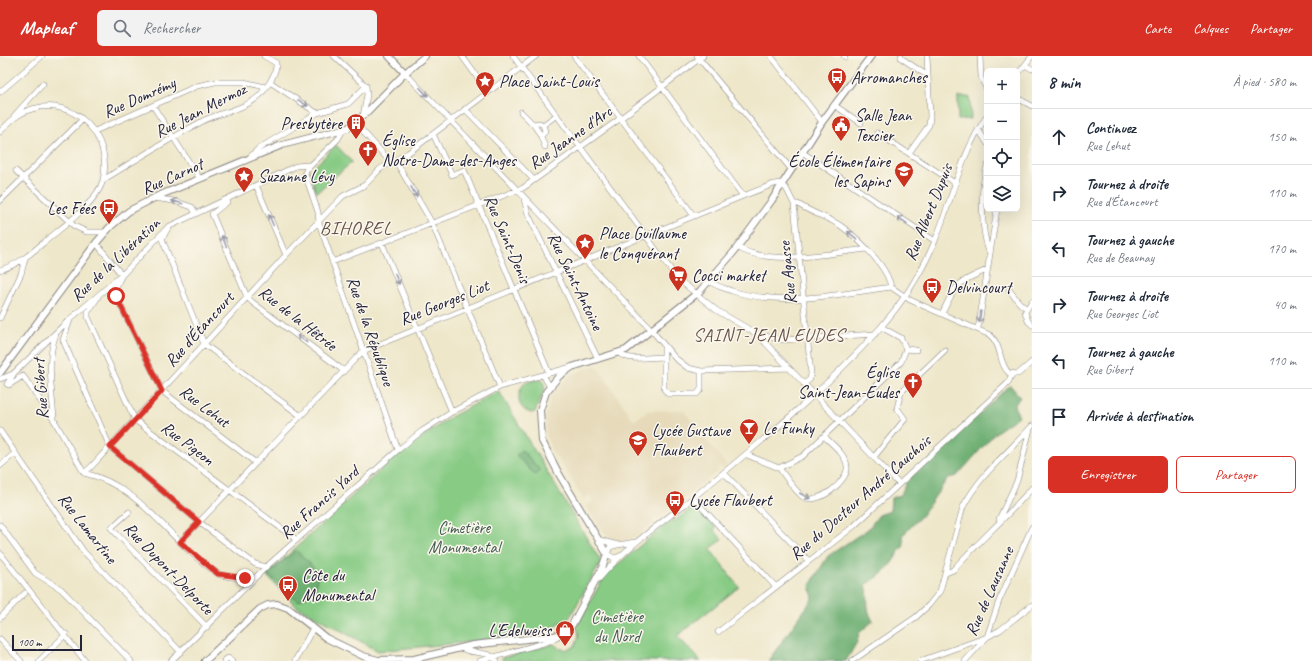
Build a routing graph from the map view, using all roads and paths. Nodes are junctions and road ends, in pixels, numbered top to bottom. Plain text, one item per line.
1 (42, 56) edge
2 (264, 56) edge
3 (334, 56) edge
4 (389, 56) edge
5 (425, 56) edge
6 (462, 56) edge
7 (513, 56) edge
8 (536, 56) edge
9 (574, 56) edge
10 (639, 56) edge
11 (771, 56) edge
12 (871, 56) edge
13 (901, 56) edge
14 (927, 56) edge
15 (980, 56) edge
16 (1032, 56) edge
17 (700, 57) edge
18 (1025, 65) junction
19 (521, 67) junction
20 (1032, 69) edge
21 (1020, 71) edge
22 (404, 73) junction
23 (928, 76) junction
24 (270, 82) junction
25 (43, 84) dead end
26 (984, 84) edge
27 (366, 86) junction
28 (265, 87) junction
29 (662, 87) junction
30 (0, 92) edge
31 (488, 92) junction
32 (1020, 100) edge
33 (834, 105) junction
34 (153, 106) junction
35 (1032, 106) edge
36 (465, 109) junction
37 (521, 112) dead end
38 (317, 113) junction
39 (557, 115) junction
40 (363, 116) junction
41 (621, 118) junction
42 (13, 119) junction
43 (82, 120) junction
44 (984, 120) edge
45 (450, 121) junction
46 (822, 122) junction
47 (861, 122) dead end
48 (534, 124) junction
49 (543, 125) junction
50 (358, 126) dead end
51 (978, 129) junction
52 (343, 130) junction
53 (95, 131) junction
54 (0, 132) edge
55 (877, 133) dead end
56 (433, 134) junction
57 (540, 134) junction
58 (174, 138) junction
59 (985, 140) edge
60 (545, 147) dead end
61 (581, 147) junction
62 (802, 152) junction
63 (909, 153) junction
64 (249, 158) junction
65 (393, 163) junction
66 (309, 165) junction
67 (791, 169) junction
68 (16, 170) dead end
69 (985, 176) edge
70 (23, 178) junction
71 (200, 178) junction
72 (103, 180) junction
73 (534, 180) junction
74 (955, 183) junction
75 (781, 185) junction
76 (256, 186) junction
77 (516, 190) junction
78 (743, 196) junction
79 (154, 198) junction
80 (524, 198) junction
81 (228, 199) junction
82 (0, 201) edge
83 (794, 204) junction
84 (479, 205) junction
85 (535, 208) junction
86 (997, 212) edge
87 (196, 214) junction
88 (528, 214) junction
89 (694, 216) junction
90 (318, 220) junction
91 (70, 222) junction
92 (432, 223) junction
93 (168, 227) junction
94 (106, 232) junction
95 (646, 236) junction
96 (935, 242) junction
97 (96, 243) junction
98 (382, 243) junction
99 (737, 247) junction
100 (868, 249) junction
101 (990, 253) junction
102 (286, 255) junction
103 (799, 256) junction
104 (25, 259) junction
105 (585, 260) junction
106 (332, 262) junction
107 (0, 270) edge
108 (987, 270) junction
109 (556, 272) junction
110 (122, 275) junction
111 (709, 281) junction
112 (891, 288) junction
113 (514, 289) junction
114 (1009, 290) dead end
115 (695, 294) junction
116 (98, 296) junction
117 (905, 296) junction
118 (247, 297) junction
119 (804, 298) junction
120 (1032, 301) edge
121 (467, 308) junction
122 (1026, 308) junction
123 (942, 314) junction
124 (0, 318) edge
125 (70, 319) junction
126 (1032, 325) edge
127 (881, 327) junction
128 (417, 329) junction
129 (977, 329) junction
130 (58, 330) junction
131 (651, 330) junction
132 (757, 334) junction
133 (874, 334) junction
134 (808, 339) junction
135 (204, 344) junction
136 (664, 347) junction
137 (906, 350) junction
138 (916, 350) dead end
139 (945, 350) dead end
140 (363, 351) junction
141 (619, 353) junction
142 (664, 357) junction
143 (598, 359) junction
144 (1032, 362) edge
145 (572, 367) junction
146 (789, 368) junction
147 (344, 371) junction
148 (701, 371) junction
149 (0, 373) edge
150 (550, 373) junction
151 (13, 374) junction
152 (1012, 374) junction
153 (543, 376) junction
154 (558, 377) junction
155 (0, 379) edge
156 (804, 384) junction
157 (501, 386) junction
158 (550, 386) junction
159 (162, 391) junction
160 (813, 393) junction
161 (452, 412) junction
162 (301, 416) junction
163 (54, 420) junction
164 (135, 420) junction
165 (839, 421) junction
166 (1031, 427) edge
167 (0, 431) edge
168 (825, 437) junction
169 (110, 447) junction
170 (398, 450) junction
171 (15, 453) junction
172 (747, 455) junction
173 (874, 457) junction
174 (256, 463) junction
175 (0, 466) edge
176 (779, 468) junction
177 (84, 473) junction
178 (724, 473) junction
179 (899, 484) junction
180 (1032, 488) edge
181 (229, 491) junction
182 (693, 498) junction
183 (129, 512) dead end
184 (199, 522) junction
185 (998, 522) junction
186 (0, 524) edge
187 (1032, 528) edge
188 (297, 540) junction
189 (600, 540) junction
190 (639, 540) junction
191 (180, 542) junction
192 (618, 545) junction
193 (0, 553) edge
194 (607, 554) junction
195 (621, 556) junction
196 (809, 561) junction
197 (266, 567) junction
198 (946, 573) junction
199 (252, 581) junction
200 (593, 586) junction
201 (776, 587) junction
202 (25, 594) dead end
203 (1032, 605) edge
204 (0, 618) edge
205 (207, 627) junction
206 (313, 628) junction
207 (718, 632) dead end
208 (66, 634) junction
209 (562, 634) junction
210 (987, 637) junction
211 (0, 639) edge
212 (461, 648) junction
213 (181, 652) junction
214 (496, 659) edge
215 (21, 661) edge
216 (39, 661) edge
217 (85, 661) edge
218 (131, 661) edge
219 (171, 661) edge
220 (205, 661) edge
221 (224, 661) edge
222 (232, 661) edge
223 (295, 661) edge
224 (480, 661) edge
225 (852, 661) edge
226 (920, 661) edge
227 (965, 661) edge

1 - 30 street
2 - 24 street
3 - 27 street
4 - 22 street
5 - 22 street, Rue Carnot
6 - 31 street
7 - 19 street
8 - 19 street
9 - 41 street
10 - 29 street
11 - 46 street
12 - 33 street
13 - 23 street
14 - 23 street
15 - 26 street
16 - 18 street
17 - 29 street, Rue Jeanne d'Arc
17 - 67 street
18 - 20 street
18 - 21 street
19 - 31 street
19 - 39 street
22 - 40 street, Rue Carnot
22 -> 45 street
23 - 63 street
24 - 28 street, Rue Jean Mermoz
24 -> 38 street, Rue Jean Mermoz
25 - 42 street
27 - 38 street
27 - 40 street
28 - 34 street, Rue Domrémy
28 - 58 street, Rue Jean Mermoz
29 - 41 street, Rue Jeanne d'Arc
29 - 78 street
31 - 36 street
32 - 35 street
33 - 46 street
33 - 47 street
34 - 53 street, Rue Domrémy
34 - 58 street
36 - 45 street
36 - 73 street
37 - 48 street
38 - 64 street
39 - 49 street
39 - 61 street
40 - 52 street, Rue Carnot
41 - 61 street, Rue Jeanne d'Arc
41 - 89 street
42 - 43 street
42 - 54 street
43 - 53 street
43 - 70 street
44 - 51 street, Rue Albert Dupuis
45 - 56 street
45 - 77 street
46 - 62 street
48 - 49 street
48 - 57 street
49 - 57 street
50 - 65 street
51 - 59 street
51 - 74 street, Rue Albert Dupuis
52 - 64 street, Rue Carnot
52 - 66 street
53 - 72 street
55 - 63 street
56 - 65 street
56 - 84 street, Rue Saint-Denis
57 - 60 street
58 - 71 street
58 - 72 street, Rue Jean Mermoz
61 - 73 street, Rue Jeanne d'Arc
61 - 95 street
62 - 67 street
96 -> 62 street
63 - 74 street
64 - 71 street, Rue Carnot
65 - 90 street, Rue d'Étancourt
65 -> 92 street
66 - 76 street, Rue de la Libération
66 - 90 street, Rue de la République
67 - 75 street
68 - 70 street
69 - 101 street
70 - 82 street
70 - 91 street
71 - 79 street, Rue Carnot
72 - 91 street
73 - 77 street, Rue Jeanne d'Arc
74 - 96 street, Rue Albert Dupuis
75 - 78 street, Rue Georges Liot
75 - 83 street, Rue Agasse
75 - 99 street
76 - 81 street, Rue de la Libération
102 -> 76 street
77 - 80 street
77 - 84 street, Rue Jeanne d'Arc
78 - 89 street, Rue Georges Liot
87 -> 79 street
79 - 94 street, Rue Carnot
80 - 85 street
80 - 88 street, Rue Saint-Antoine
81 - 87 street, Rue de la Libération
118 -> 81 street, Rue de la Hêtrée
100 -> 83 street
83 - 103 street, Rue Agasse
84 - 92 street, Rue Jeanne d'Arc
84 - 113 street, Rue Saint-Denis
85 - 88 street
85 - 105 street
86 - 101 street
87 - 93 street, Rue de la Libération
88 - 109 street, Rue Saint-Antoine
89 - 95 street, Rue Georges Liot
90 - 102 street, Rue d'Étancourt
90 - 106 street, Rue de la République
91 - 94 street
91 - 104 street
92 - 98 street, Rue Jeanne d'Arc
92 - 121 street
93 - 110 street, Rue de la Libération
93 - 135 street
94 - 97 street, Rue Carnot
95 - 105 street, Rue Georges Liot
95 - 115 street
96 - 117 street, Rue Albert Dupuis
97 - 110 street
97 - 149 street, Rue Carnot
98 - 106 street, Rue Jeanne d'Arc
98 -> 128 street
99 - 103 street
99 - 111 street
100 - 103 street
100 - 112 street
101 - 108 street
102 - 118 street, Rue d'Étancourt
103 - 119 street, Rue Agasse
104 - 107 street
104 - 124 street
105 - 109 street, Rue Georges Liot
105 - 131 street
106 - 140 street, Rue de la République
108 - 123 street
108 -> 129 street
109 - 113 street, Rue Georges Liot
109 - 143 street, Rue Saint-Antoine
110 - 116 street, Rue de la Libération
110 - 159 street, Rue Lehut
111 - 115 street
111 - 119 street
112 - 117 street
112 - 119 street
113 - 121 street, Rue Georges Liot
113 - 150 street, Rue Saint-Denis
114 - 122 street
115 - 131 street
115 - 132 street
116 - 125 street, Rue de la Libération
116 - 164 street, Rue Pigeon
117 - 123 street
117 - 127 street, Rue Albert Dupuis
118 - 135 street, Rue d'Étancourt
147 -> 118 street, Rue de la Hêtrée
119 - 134 street, Rue Agasse
120 - 122 street
121 - 128 street, Rue Georges Liot
121 - 157 street
122 - 126 street
123 - 129 street
125 - 130 street, Rue de la Libération
125 - 169 street
127 - 133 street, Rue Albert Dupuis
127 - 137 street
128 - 140 street, Rue Georges Liot
128 - 161 street
129 - 152 street
130 - 151 street, Rue de la Libération
130 - 163 street, Rue Gibert
131 - 136 street
131 - 141 street
132 - 134 street
132 - 146 street
133 - 134 street
133 - 160 street, Rue Albert Dupuis
134 - 156 street, Rue Agasse
135 - 159 street, Rue d'Étancourt
135 - 162 street
136 - 142 street
136 - 148 street
137 - 138 street
137 - 165 street
139 - 173 street
140 - 147 street, Rue Georges Liot
140 - 170 street, Rue de la République
141 - 142 street
141 - 143 street
142 - 148 street
143 - 145 street
144 - 152 street
145 - 150 street, Rue Francis Yard
145 - 154 street
146 - 148 street
146 - 156 street
147 - 162 street, Rue Georges Liot
150 - 153 street, Rue Francis Yard
150 - 154 street, Rue Saint-Denis
151 - 155 street, Rue de la Libération
151 - 163 street
152 - 179 street, Rue du Docteur André Cauchois
153 - 157 street, Rue Francis Yard
153 - 158 street
154 - 158 street
156 - 160 street
157 - 161 street, Rue Francis Yard
158 - 189 street
159 - 164 street, Rue d'Étancourt
159 - 174 street, Rue Lehut
160 - 165 street
160 - 172 street, Rue Albert Dupuis
161 - 170 street, Rue Francis Yard
162 - 174 street, Rue Georges Liot
163 - 177 street, Rue Gibert
164 - 169 street, Rue d'Étancourt
164 - 181 street, Rue Pigeon
165 - 168 street
165 - 173 street
166 - 185 street
166 - 198 street
167 - 171 street, Rue Lamartine
168 - 176 street
176 -> 168 street
169 - 177 street, Rue d'Étancourt
169 - 184 street
170 - 188 street, Rue Francis Yard
171 - 175 street
171 - 213 street, Rue Lamartine
172 - 176 street
172 - 178 street, Rue Albert Dupuis
173 - 179 street
174 - 181 street, Rue Georges Liot
177 - 191 street
178 - 182 street, Rue Albert Dupuis
178 - 196 street
179 - 196 street, Rue du Docteur André Cauchois
180 - 185 street
181 - 184 street, Rue Georges Liot
181 - 188 street, Rue Pigeon
182 - 190 street, Rue Albert Dupuis
182 - 201 street
183 - 205 street, Rue Dupont-Delporte
184 - 191 street, Rue Georges Liot
184 - 197 street
185 - 198 street
186 - 218 street
187 - 210 street, Rue de Lausanne
188 - 197 street, Rue Francis Yard
189 - 192 street, Rue Albert Dupuis
189 - 194 street
190 - 192 street, Rue Albert Dupuis
190 - 195 street, Rue Albert Dupuis
191 - 199 street
192 - 194 street, Rue Albert Dupuis
193 - 208 street
194 - 195 street
194 - 200 street
195 - 200 street, Rue Albert Dupuis
196 - 201 street, Rue du Docteur André Cauchois
197 - 199 street, Rue Francis Yard
198 - 225 street
199 - 205 street, Rue Francis Yard
200 - 209 street
201 - 207 street, Rue du Docteur André Cauchois
202 - 204 street
203 - 210 street
205 - 213 street, Rue Francis Yard
206 - 212 street
206 - 220 street
206 - 223 street
208 - 216 street
208 - 217 street
209 - 212 street
209 - 214 street
210 - 226 street
210 - 227 street, Rue de Lausanne
211 - 215 street
212 - 214 street
213 - 219 street, Rue Francis Yard
214 - 224 street
221 - 222 street

